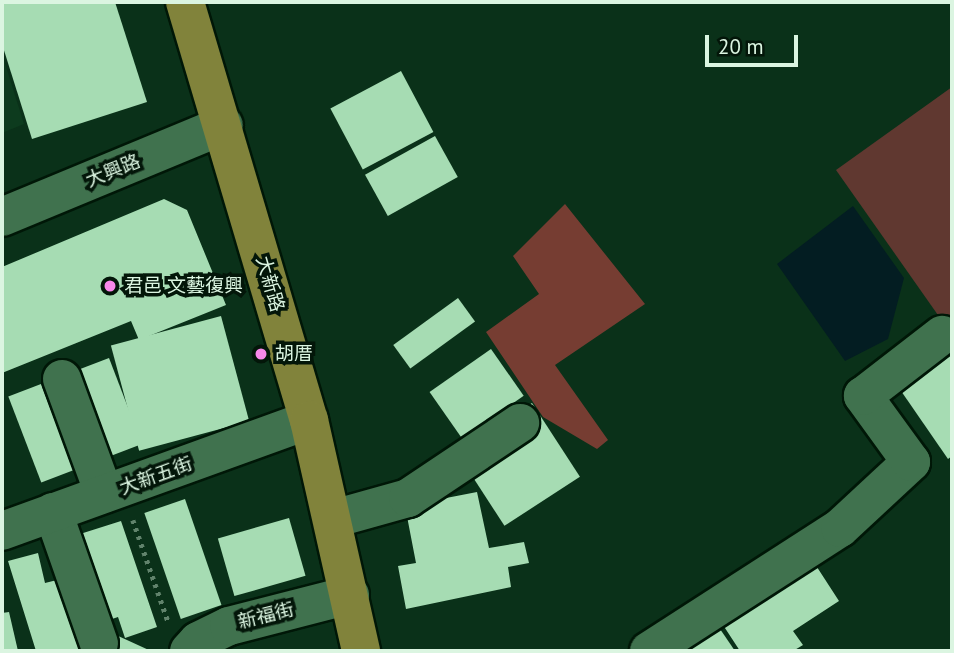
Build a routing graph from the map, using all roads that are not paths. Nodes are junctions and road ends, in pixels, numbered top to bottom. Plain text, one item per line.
1 (185, 2) edge
2 (224, 125) junction
3 (2, 217) edge
4 (942, 335) dead end
5 (62, 379) dead end
6 (309, 420) junction
7 (520, 423) dead end
8 (118, 505) junction
9 (53, 512) junction
10 (333, 519) junction
11 (2, 531) edge
12 (350, 595) junction
13 (99, 643) dead end
14 (194, 646) edge
15 (361, 651) edge
16 (649, 651) edge

1 - 2 main road, 大新路
2 - 3 street, 大興路
2 - 6 main road, 大新路
4 - 16 street
5 - 8 street
6 - 8 street, 大新五街
6 - 10 main road, 大新路
7 - 10 street
8 - 9 street, 大新五街
9 - 11 street, 大新五街
9 - 13 street
10 - 12 main road, 大新路
12 - 14 street, 新福街
12 - 15 main road, 大新路

